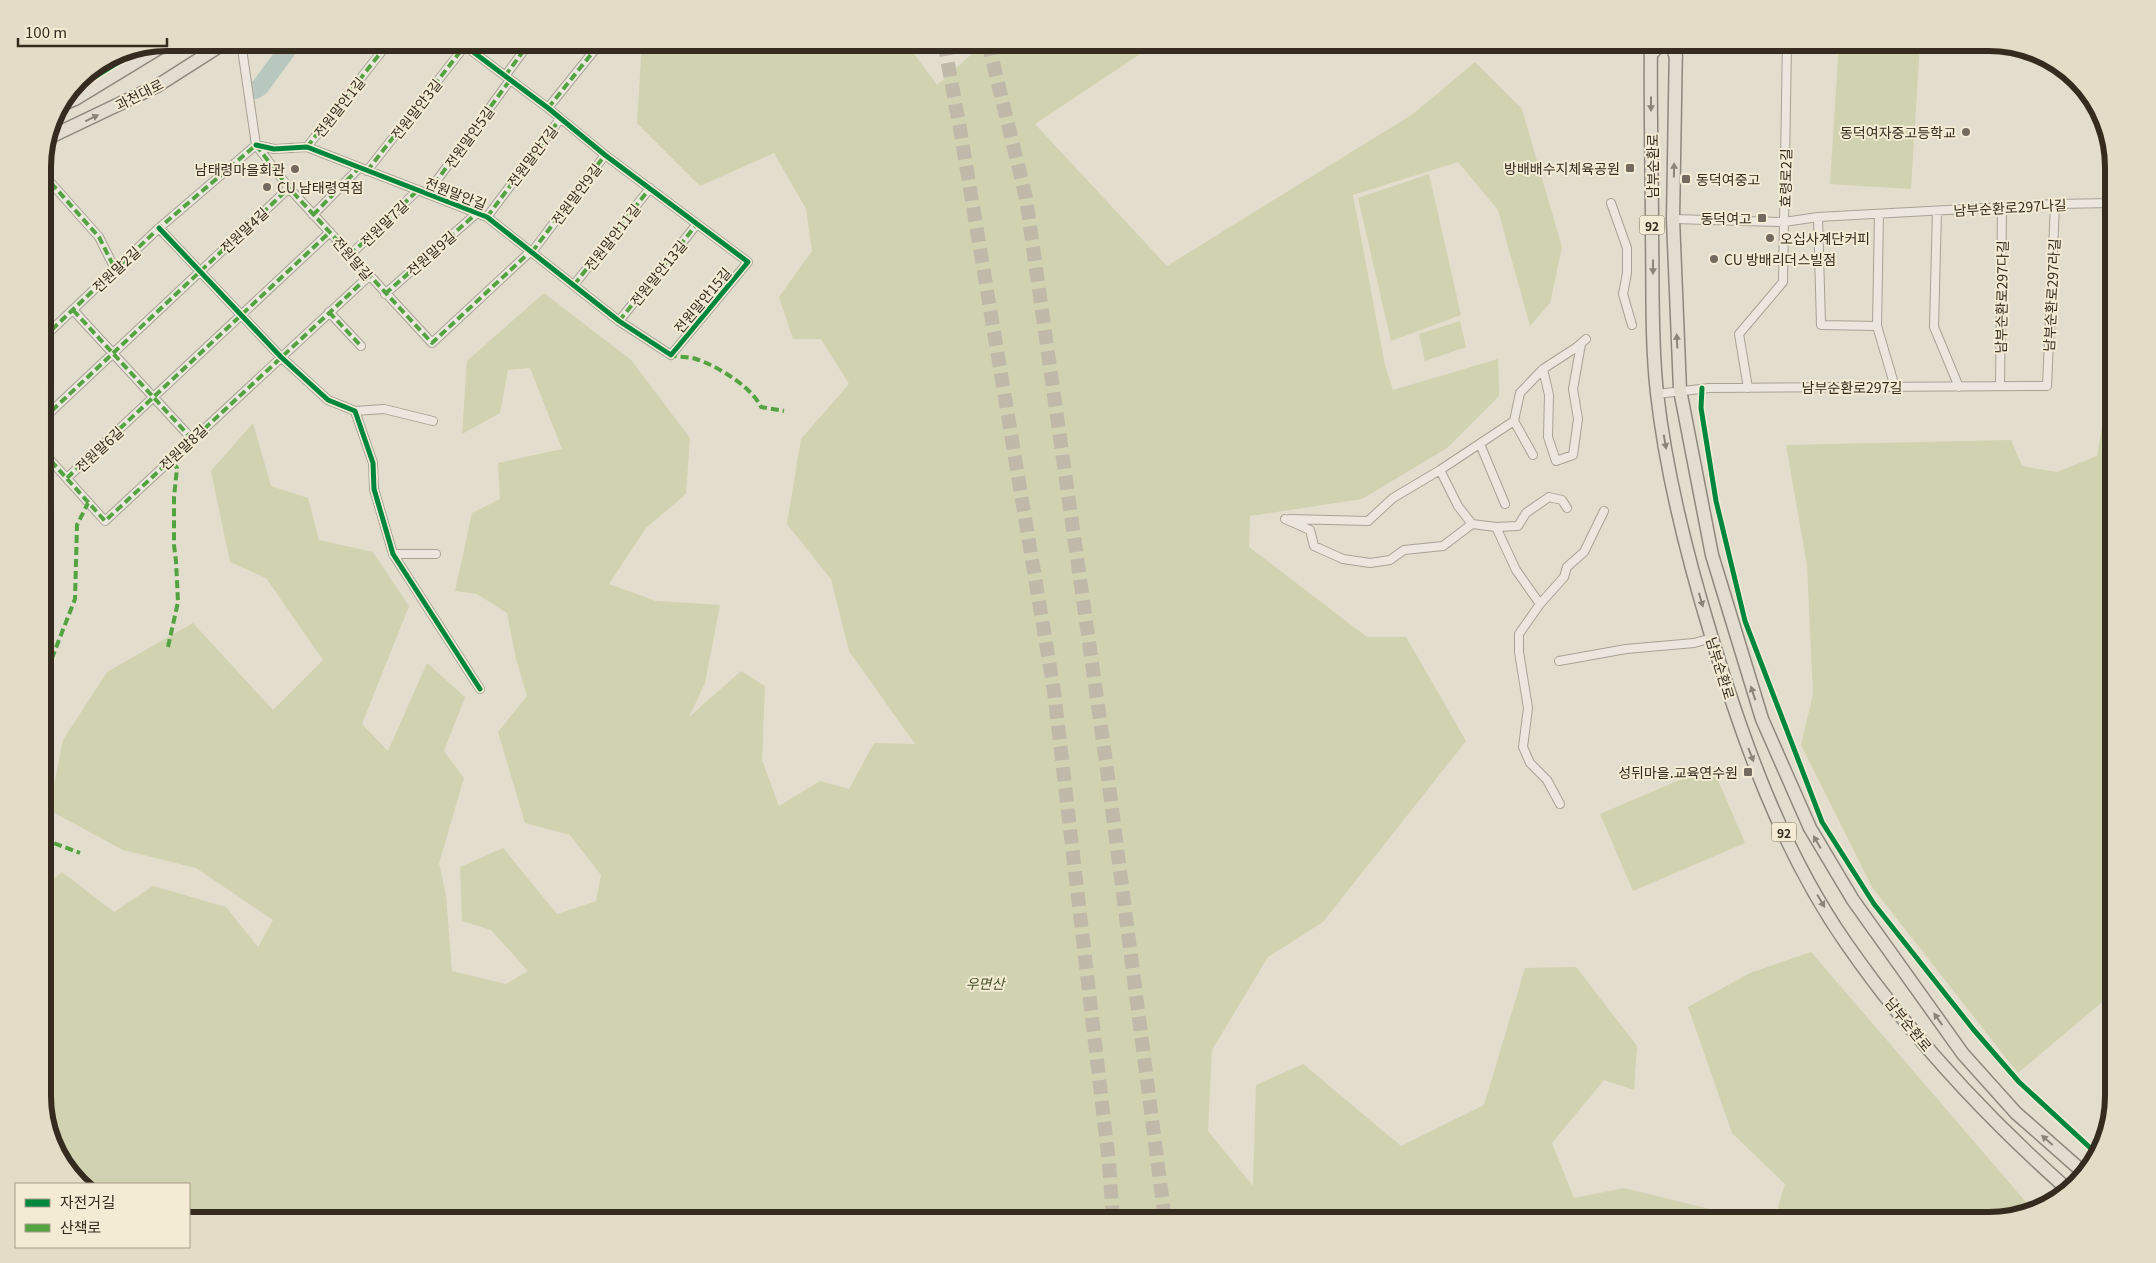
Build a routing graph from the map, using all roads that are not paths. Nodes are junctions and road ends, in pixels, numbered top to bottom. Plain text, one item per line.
1 (212, 51) edge
2 (242, 51) edge
3 (382, 51) edge
4 (458, 51) edge
5 (473, 51) edge
6 (524, 51) edge
7 (595, 51) edge
8 (1651, 51) edge
9 (1673, 51) edge
10 (1676, 51) edge
11 (1787, 51) edge
12 (150, 52) edge
13 (1676, 57) junction
14 (508, 78) junction
15 (74, 100) edge
16 (548, 108) junction
17 (560, 118) junction
18 (56, 134) edge
19 (256, 145) junction
20 (307, 147) junction
21 (605, 155) junction
22 (363, 169) junction
23 (51, 183) edge
24 (289, 188) junction
25 (650, 188) junction
26 (418, 190) junction
27 (427, 194) junction
28 (1611, 203) dead end
29 (2105, 203) edge
30 (2055, 204) junction
31 (2002, 207) junction
32 (1937, 211) junction
33 (477, 213) junction
34 (1879, 214) junction
35 (313, 215) junction
36 (487, 217) junction
37 (1818, 217) junction
38 (1673, 219) junction
39 (1784, 222) junction
40 (697, 224) junction
41 (159, 228) junction
42 (330, 232) junction
43 (532, 251) junction
44 (350, 256) junction
45 (115, 269) junction
46 (200, 272) junction
47 (368, 276) junction
48 (574, 285) junction
49 (385, 294) junction
50 (73, 310) junction
51 (329, 312) junction
52 (241, 315) junction
53 (619, 321) junction
54 (1632, 325) dead end
55 (1877, 326) junction
56 (51, 331) edge
57 (361, 346) dead end
58 (114, 353) junction
59 (671, 356) joint
60 (280, 357) junction
61 (1543, 369) junction
62 (2000, 386) junction
63 (2047, 386) joint
64 (1895, 387) junction
65 (1960, 387) junction
66 (1748, 388) junction
67 (1680, 390) junction
68 (1657, 394) junction
69 (155, 397) junction
70 (355, 411) junction
71 (51, 412) edge
72 (433, 421) dead end
73 (1514, 421) junction
74 (192, 439) junction
75 (1480, 444) junction
76 (1533, 455) dead end
77 (51, 461) edge
78 (1440, 470) junction
79 (67, 478) junction
80 (88, 503) joint
81 (1505, 504) dead end
82 (1567, 508) dead end
83 (1604, 512) dead end
84 (1472, 524) junction
85 (1496, 527) junction
86 (393, 554) junction
87 (436, 554) dead end
88 (1540, 604) junction
89 (1712, 638) junction
90 (1558, 662) dead end
91 (480, 689) dead end
92 (1560, 804) dead end
93 (2079, 1168) edge
94 (2063, 1185) edge

18 -> 1 main road, 과천대로
2 - 19 street, 전원말길
3 - 20 street, 전원말안1길
4 - 22 street, 전원말안3길
5 - 14 street, 전원말안3길
6 - 14 street, 전원말안5길
7 - 16 street, 전원말안7길
8 -> 68 main road, 남부순환로 / 92
9 - 13 main road
10 - 13 main road, 남부순환로 / 92
11 - 39 street, 효령로2길
12 - 15 main road, 과천대로
38 -> 13 main road, 남부순환로 / 92
14 - 16 street
14 - 27 street, 전원말안5길
16 - 17 street
17 - 21 street, 전원말안7길
17 - 36 street, 전원말안7길
19 - 20 street, 전원말안길
19 - 24 street, 전원말길
19 - 41 street, 전원말2길
20 - 22 street, 전원말안길
21 - 25 street, 전원말안9길
21 - 43 street, 전원말안9길
22 - 26 street, 전원말안길
22 - 35 street, 전원말안3길
23 - 45 street
24 - 35 street, 전원말길
24 - 46 street, 전원말4길
25 - 40 street
25 - 48 street, 전원말안11길
26 - 27 street, 전원말안길
26 - 44 street, 전원말7길
27 - 33 street, 전원말안길
28 - 54 street
29 - 30 street, 남부순환로297나길
30 - 31 street, 남부순환로297나길
30 - 63 street, 남부순환로297라길
31 - 32 street, 남부순환로297나길
31 - 62 street, 남부순환로297다길
32 - 34 street
32 - 65 street, 남부순환로297나길
33 - 36 street, 전원말안길
33 - 49 street, 전원말9길
34 - 37 street
34 - 55 street
35 - 42 street, 전원말길
36 - 43 street, 전원말안길
37 - 39 street
37 - 55 street
38 - 39 street
67 -> 38 main road, 남부순환로 / 92
39 - 66 street, 효령로2길
40 - 53 street, 전원말안13길
40 - 59 street, 전원말안15길
41 - 45 street, 전원말2길
41 - 46 street
42 - 44 street, 전원말길
42 - 52 street, 전원말6길
43 - 48 street, 전원말안길
43 - 49 street, 전원말길
44 - 47 street, 전원말길
45 - 50 street, 전원말2길
46 - 52 street
46 - 58 street, 전원말4길
47 - 49 street, 전원말길
47 - 51 street, 전원말8길
48 - 53 street, 전원말안길
50 - 56 street, 전원말2길
50 - 58 street
51 - 57 street
51 - 60 street, 전원말8길
52 - 60 street
52 - 69 street, 전원말6길
53 - 59 street, 전원말안길
55 - 64 street
58 - 69 street
58 - 71 street, 전원말4길
60 - 70 street
60 - 74 street, 전원말8길
61 - 61 street
61 - 73 street
62 - 63 street, 남부순환로297길
62 - 65 street, 남부순환로297길
64 - 65 street, 남부순환로297길
64 - 66 street, 남부순환로297길
66 - 67 street, 남부순환로297길
67 - 68 street, 남부순환로297길
93 -> 67 main road, 남부순환로 / 92
68 -> 89 main road, 남부순환로 / 92
69 - 74 street
69 - 79 street, 전원말6길
70 - 72 street
70 - 86 street
73 - 75 street
73 - 76 street
74 - 80 street, 전원말8길
75 - 78 street
75 - 81 street
77 - 79 street
78 - 84 street
78 - 84 street
79 - 80 street, 전원말6길
82 - 85 street
83 - 88 street
84 - 85 street
85 - 88 street
86 - 87 street
86 - 91 street
88 - 92 street
89 - 90 street
89 -> 94 main road, 남부순환로 / 92

